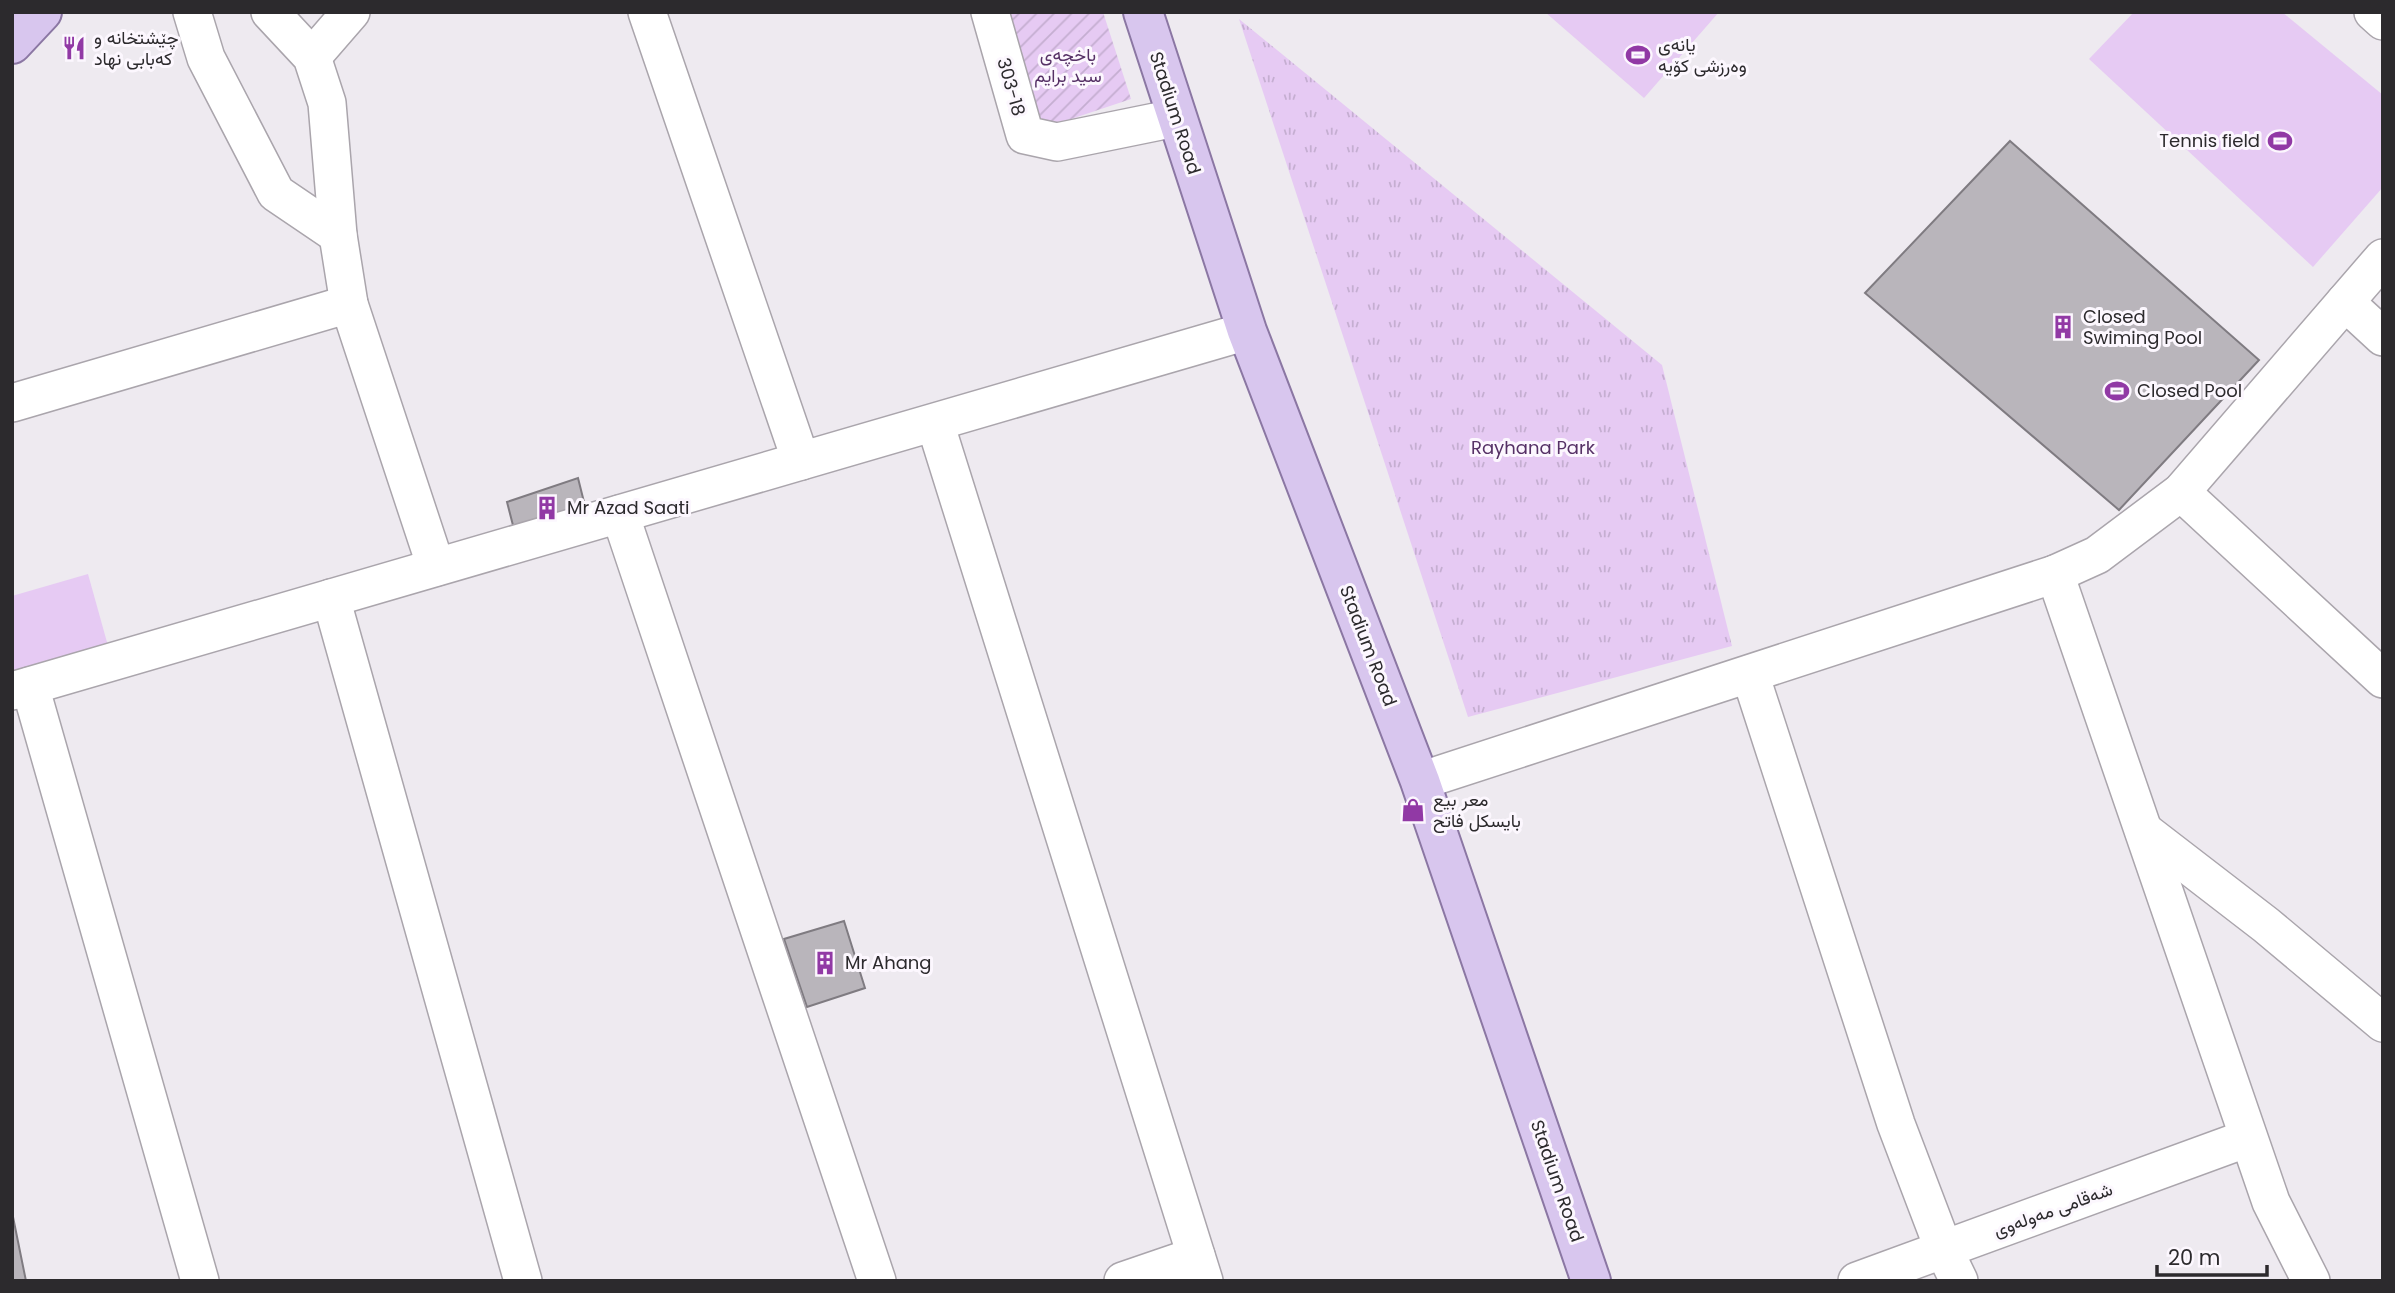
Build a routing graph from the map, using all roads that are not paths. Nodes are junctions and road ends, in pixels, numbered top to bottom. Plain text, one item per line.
1 (42, 12) edge
2 (192, 12) edge
3 (270, 12) edge
4 (351, 12) edge
5 (647, 12) edge
6 (990, 12) edge
7 (1143, 12) edge
8 (2373, 12) edge
9 (2383, 21) edge
10 (12, 44) edge
11 (312, 57) junction
12 (1175, 118) junction
13 (338, 235) junction
14 (2383, 258) edge
15 (2345, 302) junction
16 (349, 304) junction
17 (1247, 331) junction
18 (2383, 337) edge
19 (12, 403) edge
20 (934, 423) junction
21 (801, 461) junction
22 (2180, 492) junction
23 (621, 514) junction
24 (436, 567) junction
25 (2054, 574) junction
26 (331, 598) junction
27 (1749, 674) junction
28 (2383, 679) edge
29 (21, 688) edge
30 (1420, 781) junction
31 (2144, 831) junction
32 (2383, 1023) edge
33 (2248, 1138) junction
34 (1951, 1265) edge
35 (1200, 1268) edge
36 (200, 1281) edge
37 (523, 1281) edge
38 (877, 1281) edge
39 (1123, 1281) edge
40 (1591, 1281) edge
41 (1857, 1281) edge
42 (2311, 1281) edge

1 - 10 main road
2 - 13 street
3 - 11 street
4 - 11 street
5 - 21 street
6 - 12 street, 303-18
7 - 12 main road, Stadium Road
8 - 9 street
11 - 13 street
12 - 17 main road, Stadium Road
13 - 16 street
14 - 15 street
15 - 18 street
15 - 22 street
16 - 19 street
16 - 24 street
17 - 20 street
17 - 30 main road, Stadium Road
20 - 21 street
20 - 35 street
21 - 23 street
22 - 25 street
22 - 28 street
23 - 24 street
23 - 38 street
24 - 26 street
25 - 27 street
25 - 31 street
26 - 29 street
26 - 37 street
27 - 30 street
27 - 34 street
29 - 36 street
30 - 40 main road, Stadium Road
31 - 32 street
31 - 33 street
33 - 34 street, شه‌قامی مه‌وله‌وی
33 - 42 street
34 - 41 street, شه‌قامی مه‌وله‌وی
35 - 39 street

